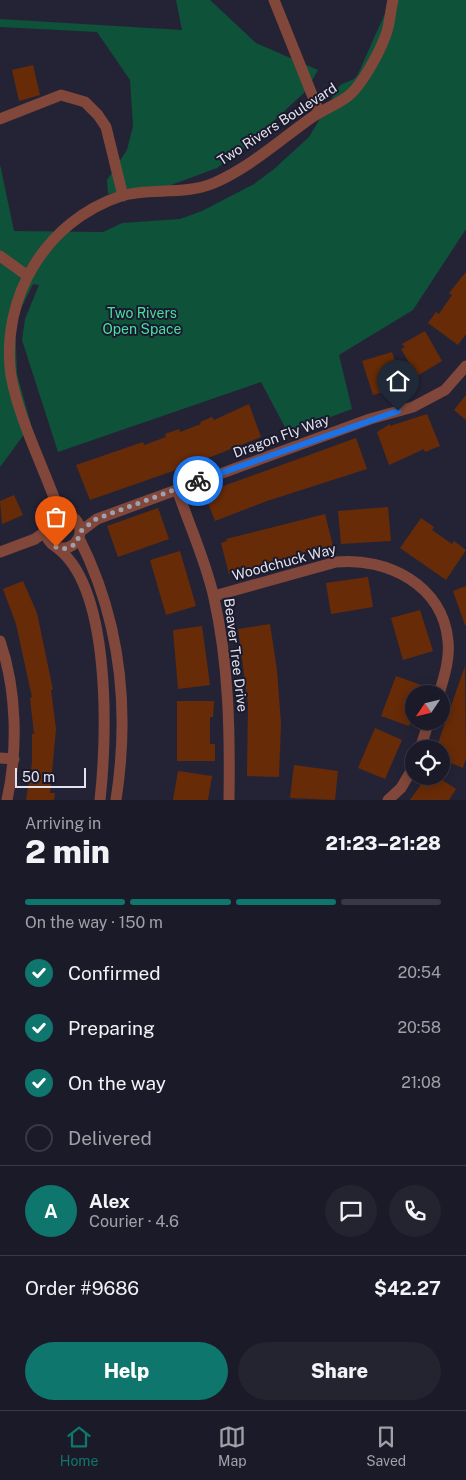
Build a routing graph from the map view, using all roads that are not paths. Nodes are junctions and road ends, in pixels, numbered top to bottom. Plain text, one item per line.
1 (274, 0) edge
2 (393, 0) edge
3 (319, 112) junction
4 (0, 119) edge
5 (123, 196) junction
6 (0, 256) edge
7 (25, 274) junction
8 (466, 366) edge
9 (177, 489) junction
10 (55, 500) junction
11 (73, 517) junction
12 (51, 518) junction
13 (96, 519) junction
14 (46, 531) junction
15 (80, 535) junction
16 (35, 539) junction
17 (54, 545) junction
18 (0, 552) edge
19 (214, 596) junction
20 (0, 641) edge
21 (441, 685) edge
22 (0, 758) edge
23 (14, 759) junction
24 (405, 781) edge
25 (7, 800) edge
26 (100, 800) edge
27 (116, 800) edge
28 (228, 800) edge
29 (388, 800) edge

1 - 3 street
2 - 3 street, Two Rivers Boulevard
3 - 5 street, Two Rivers Boulevard
4 - 5 street
5 - 7 street, Two Rivers Boulevard
6 - 7 street
7 - 10 street, Two Rivers Boulevard
8 - 9 street, Dragon Fly Way
9 - 13 street, Dragon Fly Way
9 - 19 street, Beaver Tree Drive
10 - 11 street, Two Rivers Boulevard
10 - 12 street
11 - 12 street
11 - 13 street, Dragon Fly Way
11 - 15 street, Two Rivers Boulevard
12 - 14 street
13 - 15 street, Dragon Fly Way
14 - 16 street
14 - 17 street
15 - 17 street
15 - 27 street, Two Rivers Boulevard
16 - 17 street
16 - 18 street
17 - 26 street
19 - 21 street, Woodchuck Way
19 - 28 street, Beaver Tree Drive
20 - 23 street
22 - 23 street
23 - 25 street
24 - 29 street

